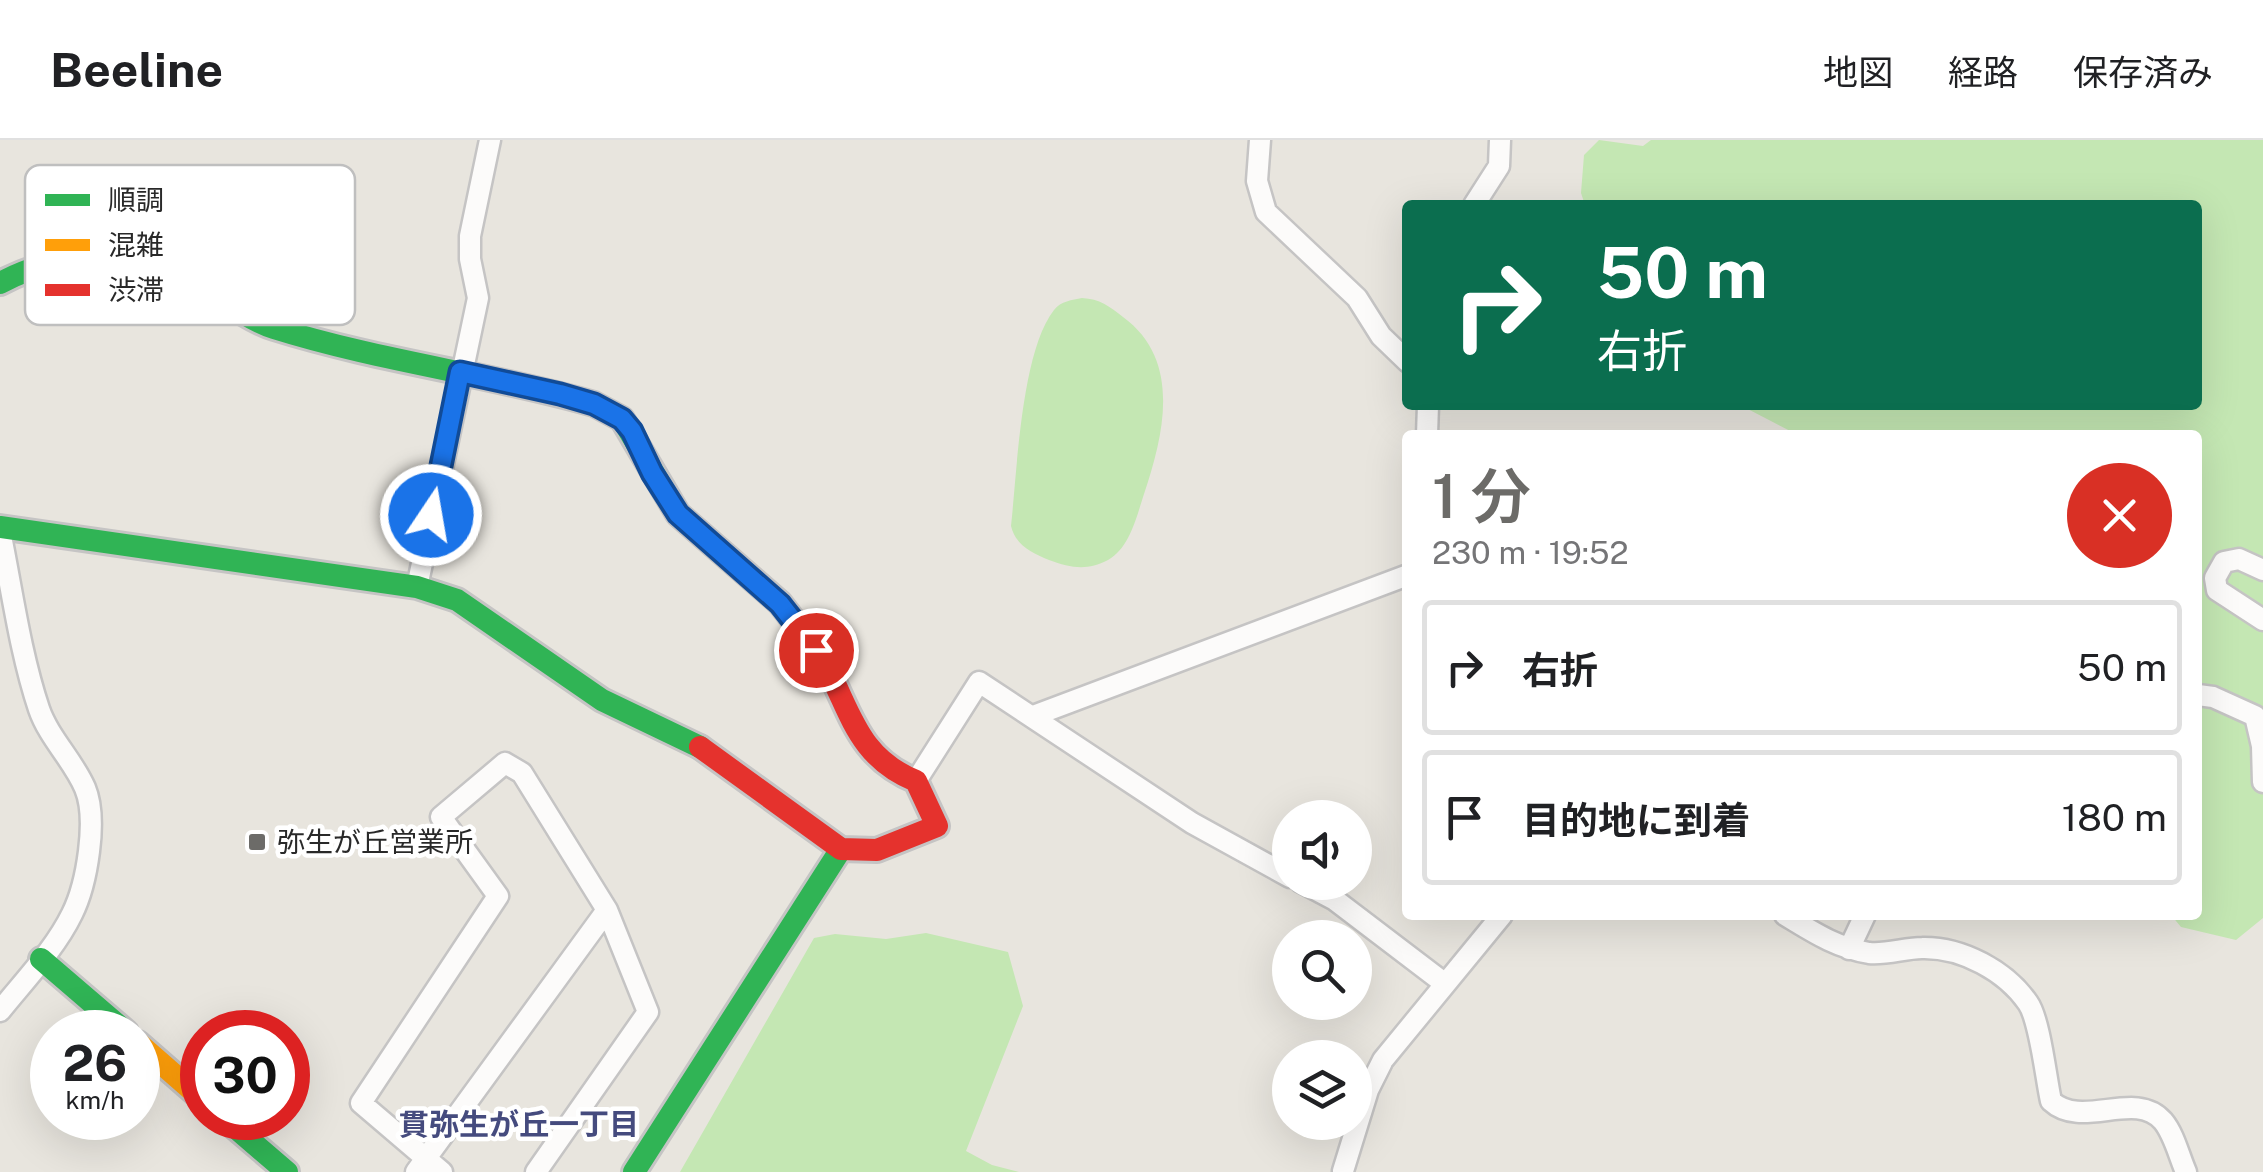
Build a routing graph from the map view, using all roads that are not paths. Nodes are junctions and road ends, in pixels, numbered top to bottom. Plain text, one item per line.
1 (490, 140) edge
2 (1260, 140) edge
3 (1500, 140) edge
4 (1477, 200) edge
5 (25, 271) edge
6 (0, 284) edge
7 (267, 325) edge
8 (1402, 356) edge
9 (460, 372) junction
10 (0, 529) edge
11 (2263, 570) edge
12 (1402, 577) edge
13 (417, 587) junction
14 (2263, 620) edge
15 (2202, 696) edge
16 (1033, 716) junction
17 (916, 781) junction
18 (2263, 782) edge
19 (841, 850) junction
20 (1272, 867) edge
21 (1335, 900) edge
22 (608, 910) junction
23 (1498, 920) edge
24 (1793, 920) edge
25 (1863, 920) edge
26 (1849, 949) junction
27 (41, 960) junction
28 (1444, 984) junction
29 (100, 1010) edge
30 (0, 1011) edge
31 (160, 1062) edge
32 (180, 1079) edge
33 (250, 1140) edge
34 (428, 1168) edge
35 (1343, 1171) edge
36 (287, 1172) edge
37 (536, 1172) edge
38 (634, 1172) edge
39 (2186, 1172) edge

1 - 9 street
2 - 8 street
3 - 4 street
5 - 6 street
7 - 9 street
9 - 13 street
9 - 17 street
10 - 13 street
10 - 27 street
11 - 14 street
12 - 16 street
13 - 19 street
15 - 18 street
16 - 17 street
16 - 20 street
17 - 19 street
19 - 38 street
21 - 28 street
22 - 34 street
22 - 34 street
22 - 37 street
23 - 28 street
24 - 26 street
25 - 26 street
26 - 39 street
27 - 29 street
27 - 30 street
28 - 35 street
31 - 32 street
33 - 36 street

